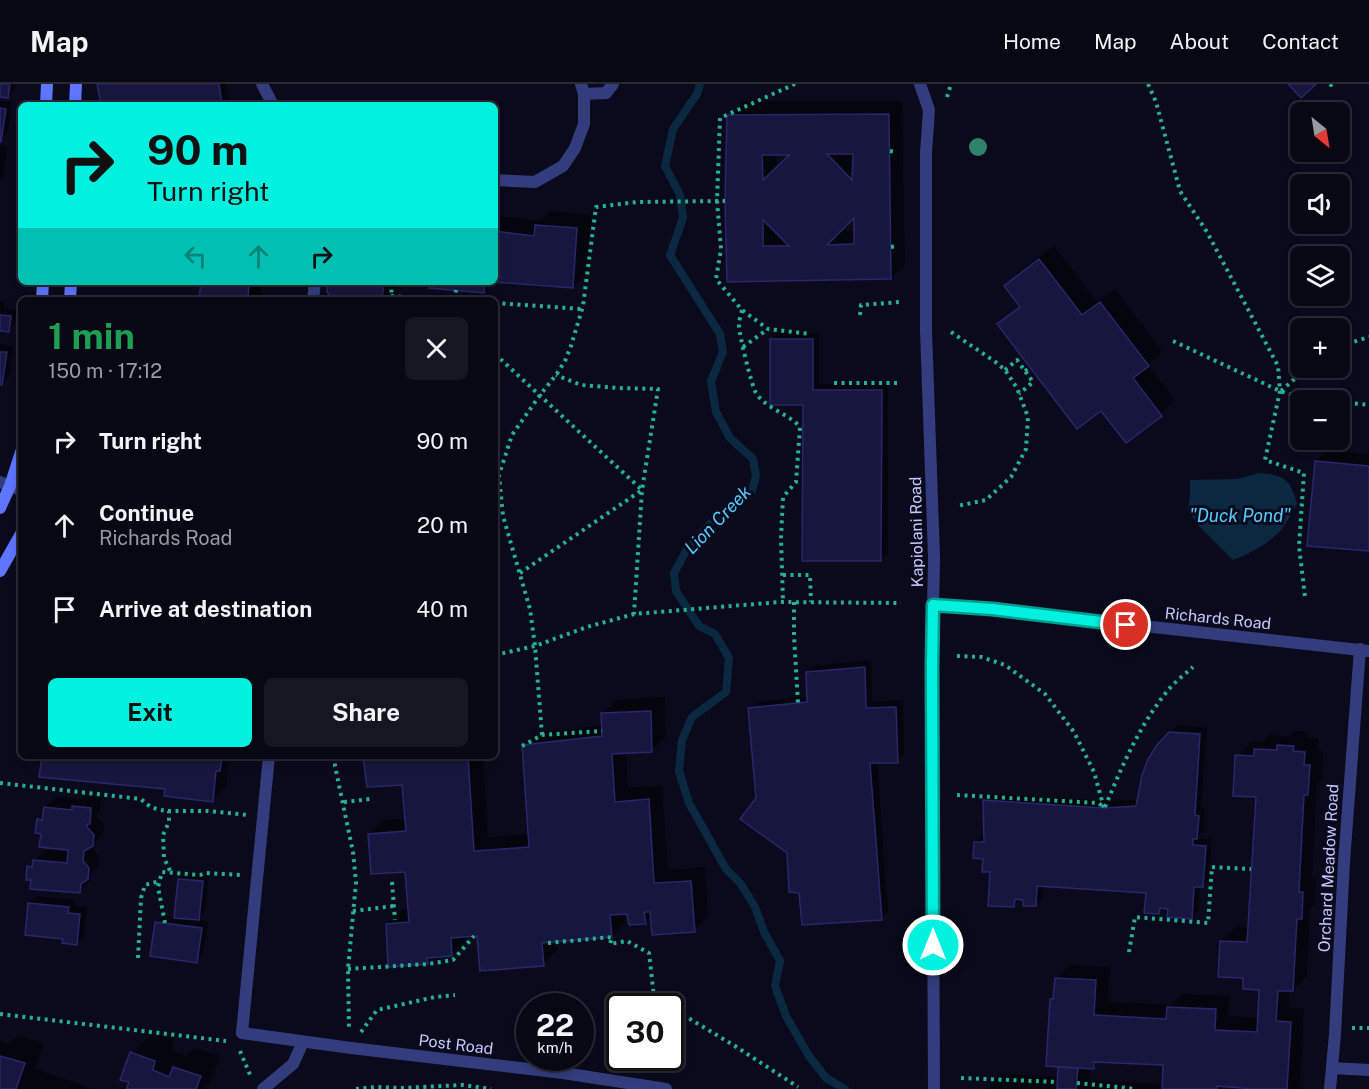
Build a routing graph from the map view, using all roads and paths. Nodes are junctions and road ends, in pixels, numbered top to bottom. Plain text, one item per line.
1 (47, 84) edge
2 (76, 84) edge
3 (262, 84) edge
4 (613, 84) edge
5 (795, 84) edge
6 (920, 84) edge
7 (951, 84) edge
8 (1148, 84) edge
9 (582, 89) edge
10 (947, 97) dead end
11 (46, 102) edge
12 (75, 102) edge
13 (271, 102) edge
14 (890, 151) dead end
15 (896, 152) dead end
16 (498, 180) edge
17 (717, 201) junction
18 (725, 201) dead end
19 (897, 246) dead end
20 (891, 247) dead end
21 (456, 291) dead end
22 (454, 297) edge
23 (900, 302) dead end
24 (498, 303) edge
25 (582, 309) junction
26 (742, 310) junction
27 (860, 315) dead end
28 (768, 329) junction
29 (951, 332) dead end
30 (810, 334) dead end
31 (1369, 337) edge
32 (1173, 341) dead end
33 (1350, 343) edge
34 (743, 347) junction
35 (498, 357) edge
36 (1030, 368) dead end
37 (1005, 370) junction
38 (1025, 371) junction
39 (556, 375) junction
40 (1295, 378) edge
41 (834, 383) dead end
42 (901, 383) dead end
43 (1280, 391) junction
44 (1019, 394) junction
45 (1290, 394) edge
46 (540, 395) junction
47 (1350, 403) edge
48 (1369, 405) edge
49 (18, 461) edge
50 (10, 486) edge
51 (642, 490) junction
52 (957, 506) dead end
53 (0, 508) edge
54 (18, 539) edge
55 (0, 572) edge
56 (520, 573) junction
57 (783, 575) junction
58 (1305, 597) dead end
59 (783, 602) junction
60 (794, 602) junction
61 (811, 602) junction
62 (901, 603) dead end
63 (933, 605) junction
64 (634, 614) junction
65 (535, 646) junction
66 (1364, 650) edge
67 (498, 654) edge
68 (957, 656) dead end
69 (1193, 667) dead end
70 (798, 703) dead end
71 (602, 732) dead end
72 (542, 735) junction
73 (522, 746) dead end
74 (269, 759) edge
75 (335, 759) edge
76 (0, 783) edge
77 (957, 795) dead end
78 (370, 799) dead end
79 (344, 802) junction
80 (1104, 808) junction
81 (168, 810) junction
82 (263, 817) junction
83 (1251, 869) dead end
84 (171, 873) junction
85 (257, 876) junction
86 (160, 881) junction
87 (392, 882) dead end
88 (394, 906) junction
89 (353, 911) junction
90 (395, 920) dead end
91 (165, 923) dead end
92 (474, 936) dead end
93 (548, 943) dead end
94 (1129, 952) dead end
95 (138, 958) dead end
96 (348, 969) junction
97 (652, 993) edge
98 (455, 995) dead end
99 (0, 1014) edge
100 (684, 1015) edge
101 (303, 1042) junction
102 (351, 1048) junction
103 (1332, 1068) junction
104 (1369, 1070) edge
105 (562, 1073) joint
106 (252, 1078) dead end
107 (961, 1078) dead end
108 (1057, 1082) dead end
109 (1077, 1083) dead end
110 (625, 1086) edge
111 (392, 1088) edge
112 (798, 1088) edge
113 (263, 1089) edge
114 (357, 1089) edge
115 (491, 1089) edge
116 (666, 1089) edge
117 (934, 1089) edge
118 (1136, 1089) edge
119 (1330, 1089) edge

1 - 11 street
2 - 12 street
3 - 13 street
4 - 9 street
5 - 17 path
6 - 63 street, Kapiolani Road
7 - 10 path
8 - 43 path
9 - 16 street
14 - 15 path
17 - 18 path
17 - 25 path
17 - 26 path
19 - 20 path
21 - 22 path
23 - 27 path
24 - 25 path
25 - 39 path
26 - 28 path
26 - 34 path
28 - 30 path
28 - 34 path
29 - 37 path
31 - 33 path
32 - 43 path
34 - 57 path
35 - 46 path
36 - 38 path
37 - 38 path
37 - 44 path
38 - 44 path
39 - 46 path
39 - 51 path
40 - 43 path
41 - 42 path
43 - 45 path
43 - 58 path
44 - 52 path
46 - 51 path
46 - 56 path
47 - 48 path
49 - 50 street
50 - 53 street
51 - 56 path
51 - 64 path
54 - 55 street
56 - 65 path
57 - 59 path
57 - 61 path
59 - 60 path
59 - 64 path
60 - 61 path
60 - 70 path
61 - 62 path
63 - 66 street, Richards Road
63 - 117 street, Kapiolani Road
64 - 65 path
65 - 67 path
65 - 72 path
66 - 103 street, Orchard Meadow Road
68 - 80 path
69 - 80 path
71 - 72 path
72 - 73 path
74 - 82 street
75 - 79 path
76 - 81 path
77 - 80 path
78 - 79 path
79 - 89 path
81 - 82 path
81 - 84 path
82 - 85 street
83 - 94 path
84 - 85 path
84 - 86 path
85 - 101 street, Post Road
86 - 91 path
86 - 95 path
87 - 88 path
88 - 89 path
88 - 90 path
89 - 96 path
92 - 96 path
93 - 97 path
96 - 102 path
98 - 102 path
99 - 106 path
100 - 112 path
101 - 102 street, Post Road
101 - 113 street
102 - 105 street, Post Road
103 - 104 street
103 - 119 street, Orchard Meadow Road
105 - 110 street, Post Road
107 - 108 path
109 - 118 path
110 - 116 street, Post Road
111 - 114 path
111 - 115 path

